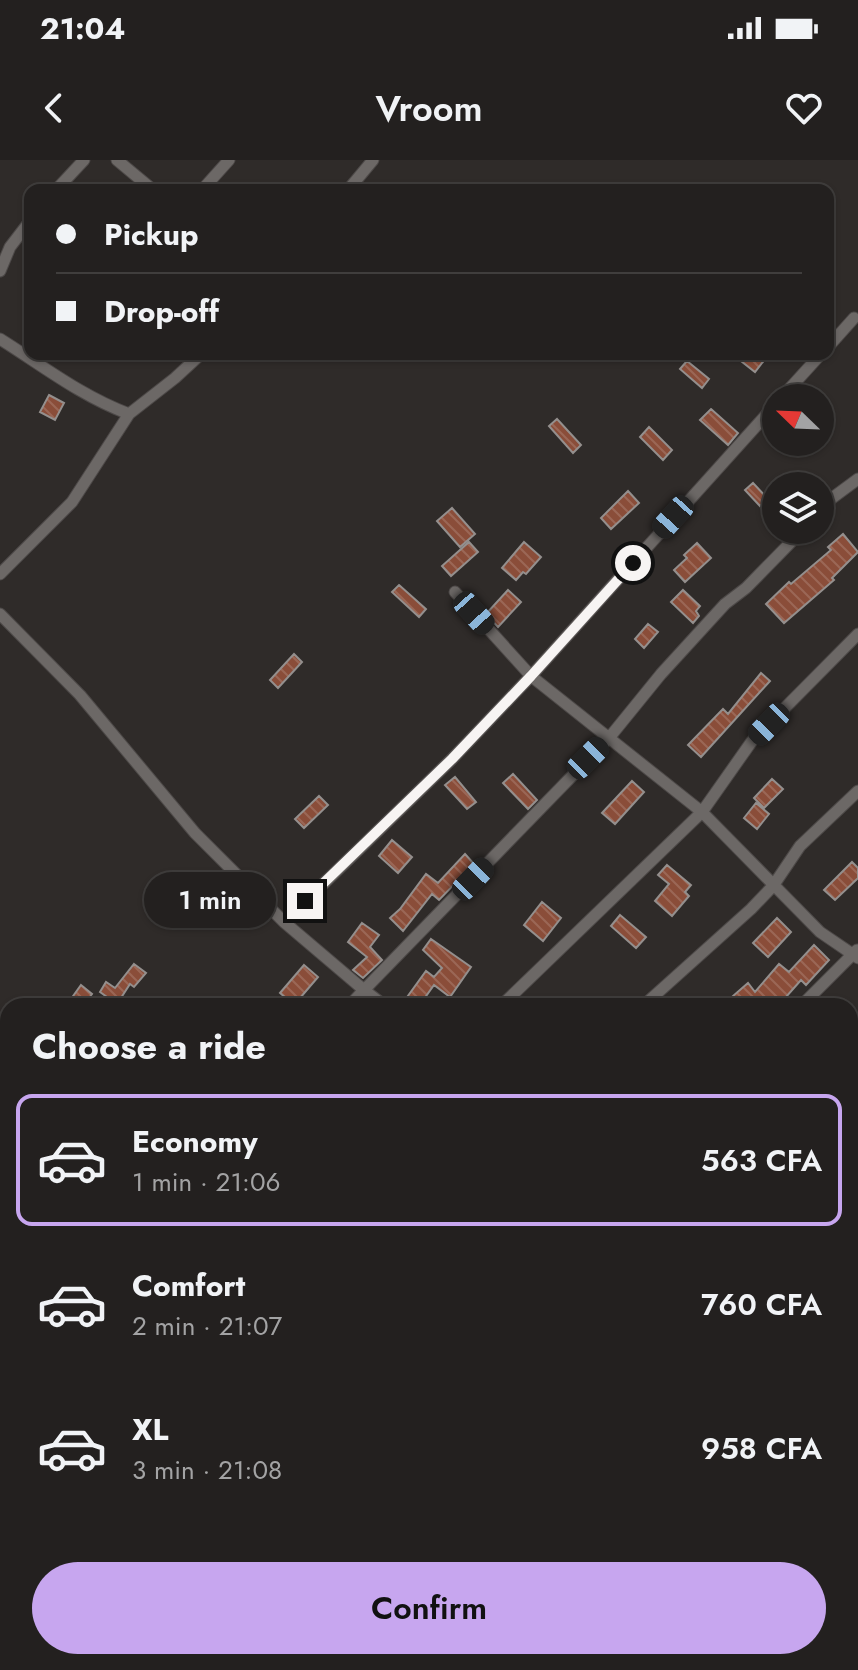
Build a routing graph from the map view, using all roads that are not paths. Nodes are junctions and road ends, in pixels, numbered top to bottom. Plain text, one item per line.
1 (84, 160) edge
2 (117, 160) edge
3 (229, 160) edge
4 (373, 160) edge
5 (62, 184) edge
6 (146, 184) edge
7 (207, 184) edge
8 (353, 184) edge
9 (24, 229) edge
10 (0, 271) edge
11 (854, 318) dead end
12 (0, 339) edge
13 (834, 340) edge
14 (24, 355) edge
15 (32, 360) edge
16 (194, 360) edge
17 (816, 360) edge
18 (794, 384) edge
19 (129, 414) junction
20 (762, 420) edge
21 (858, 479) edge
22 (834, 497) edge
23 (789, 544) edge
24 (0, 574) edge
25 (455, 592) dead end
26 (0, 614) edge
27 (858, 634) edge
28 (531, 676) junction
29 (609, 738) junction
30 (858, 791) edge
31 (702, 812) junction
32 (773, 886) junction
33 (284, 922) junction
34 (856, 953) edge
35 (364, 990) junction
36 (356, 998) edge
37 (374, 998) edge
38 (509, 998) edge
39 (652, 998) edge
40 (809, 998) edge

1 - 5 street
2 - 6 street
3 - 7 street
4 - 8 street
9 - 10 street
11 - 13 street
12 - 14 street
15 - 19 street
16 - 19 street
17 - 18 street
19 - 24 street
20 - 28 street
21 - 22 street
23 - 29 street
25 - 28 street
26 - 33 street
27 - 31 street
28 - 29 street
28 - 33 street
29 - 31 street
29 - 35 street
30 - 32 street
31 - 32 street
31 - 38 street
32 - 34 street
32 - 39 street
33 - 35 street
34 - 40 street
35 - 36 street
35 - 37 street

